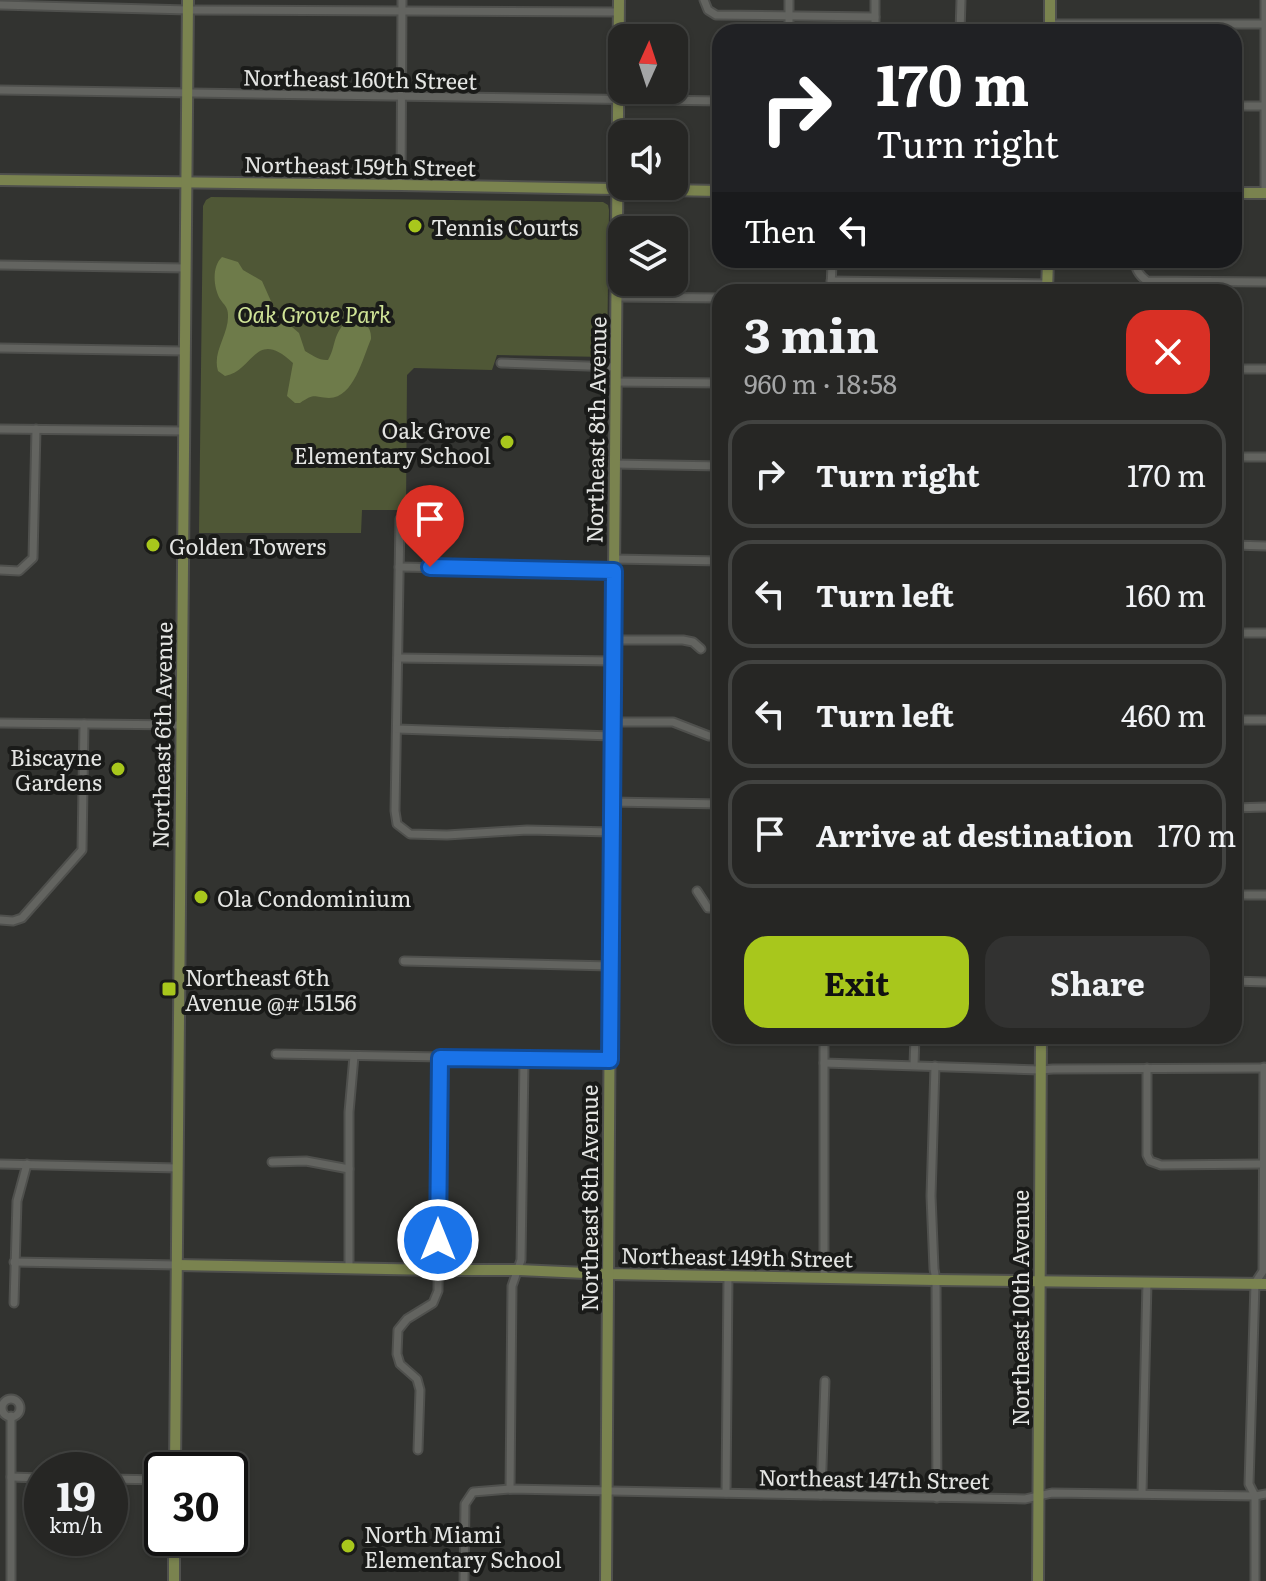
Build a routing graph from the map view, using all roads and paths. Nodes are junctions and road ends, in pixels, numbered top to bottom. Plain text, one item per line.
1 (402, 0) edge
2 (704, 0) edge
3 (789, 0) edge
4 (875, 0) edge
5 (961, 0) edge
6 (1050, 0) edge
7 (1265, 0) edge
8 (0, 5) edge
9 (188, 5) edge
10 (619, 6) edge
11 (402, 12) junction
12 (789, 16) junction
13 (875, 17) junction
14 (789, 24) edge
15 (875, 24) edge
16 (960, 24) edge
17 (1050, 24) edge
18 (1242, 24) edge
19 (1266, 24) edge
20 (0, 90) edge
21 (187, 94) junction
22 (402, 96) junction
23 (608, 99) edge
24 (688, 100) edge
25 (712, 101) edge
26 (1242, 106) edge
27 (1265, 106) edge
28 (0, 180) edge
29 (185, 182) junction
30 (401, 185) junction
31 (608, 190) edge
32 (688, 191) edge
33 (712, 191) edge
34 (1242, 193) edge
35 (1265, 193) edge
36 (617, 200) edge
37 (0, 265) edge
38 (185, 268) junction
39 (832, 268) edge
40 (1136, 268) edge
41 (831, 281) joint
42 (1266, 282) edge
43 (924, 284) edge
44 (617, 297) junction
45 (712, 298) edge
46 (0, 348) edge
47 (184, 351) junction
48 (501, 363) dead end
49 (616, 367) junction
50 (1242, 369) edge
51 (1266, 369) edge
52 (615, 382) junction
53 (712, 383) edge
54 (0, 429) edge
55 (36, 429) junction
56 (185, 431) junction
57 (1242, 457) edge
58 (1266, 457) edge
59 (614, 464) junction
60 (712, 466) edge
61 (400, 519) dead end
62 (1242, 545) edge
63 (1266, 546) edge
64 (614, 559) junction
65 (712, 561) edge
66 (399, 567) junction
67 (0, 570) edge
68 (614, 571) junction
69 (1242, 633) edge
70 (1266, 633) edge
71 (613, 640) junction
72 (701, 649) dead end
73 (398, 658) junction
74 (613, 661) junction
75 (1242, 720) edge
76 (1266, 720) edge
77 (612, 722) junction
78 (0, 723) edge
79 (84, 724) junction
80 (181, 725) junction
81 (397, 729) junction
82 (612, 736) junction
83 (712, 736) edge
84 (612, 802) junction
85 (712, 804) edge
86 (1266, 807) edge
87 (1242, 808) edge
88 (611, 832) junction
89 (697, 891) dead end
90 (1242, 895) edge
91 (1266, 895) edge
92 (712, 908) edge
93 (0, 920) edge
94 (404, 961) dead end
95 (610, 966) junction
96 (1242, 981) edge
97 (1266, 982) edge
98 (824, 1044) edge
99 (915, 1044) edge
100 (1041, 1044) edge
101 (276, 1054) dead end
102 (354, 1056) junction
103 (440, 1058) junction
104 (524, 1060) junction
105 (610, 1060) junction
106 (824, 1063) junction
107 (914, 1065) junction
108 (935, 1066) junction
109 (1147, 1068) junction
110 (1265, 1068) edge
111 (1040, 1070) junction
112 (272, 1162) dead end
113 (0, 1164) edge
114 (27, 1164) junction
115 (1263, 1164) junction
116 (178, 1168) junction
117 (349, 1169) junction
118 (14, 1262) junction
119 (177, 1265) junction
120 (349, 1268) junction
121 (438, 1270) junction
122 (519, 1270) junction
123 (608, 1274) junction
124 (728, 1276) junction
125 (824, 1278) junction
126 (936, 1280) junction
127 (1039, 1282) junction
128 (1147, 1282) junction
129 (1260, 1283) edge
130 (14, 1303) dead end
131 (825, 1381) dead end
132 (11, 1416) dead end
133 (418, 1450) dead end
134 (175, 1452) edge
135 (11, 1477) junction
136 (24, 1477) edge
137 (510, 1489) junction
138 (606, 1491) junction
139 (726, 1493) junction
140 (1142, 1493) junction
141 (1266, 1494) edge
142 (821, 1495) junction
143 (1255, 1496) junction
144 (1039, 1497) junction
145 (937, 1498) junction
146 (174, 1556) edge
147 (11, 1581) edge
148 (174, 1581) edge
149 (464, 1581) edge
150 (606, 1581) edge
151 (1038, 1581) edge
152 (1255, 1581) edge

1 - 11 street
2 - 12 street
3 - 12 street
4 - 13 street
5 - 16 street
6 - 17 street
7 - 19 street
8 - 9 street
9 - 11 street
9 - 21 street, Northeast 6th Avenue
10 - 11 street
11 - 22 street
12 - 13 street
12 - 14 street
13 - 15 street
18 - 19 street
19 - 27 street
20 - 21 street, Northeast 160th Street
21 - 22 street, Northeast 160th Street
21 - 29 street, Northeast 6th Avenue
22 - 23 street, Northeast 160th Street
22 - 30 street
24 - 25 street, Northeast 160th Street
26 - 27 street
27 - 35 street
28 - 29 street, Northeast 159th Street
29 - 30 street, Northeast 159th Street
29 - 38 street, Northeast 6th Avenue
30 - 31 street, Northeast 159th Street
32 - 33 street, Northeast 159th Street
34 - 35 street
36 - 44 street, Northeast 8th Avenue
37 - 38 street
38 - 47 street, Northeast 6th Avenue
39 - 41 street
40 - 42 street
41 - 43 street
44 - 45 street
44 - 49 street, Northeast 8th Avenue
46 - 47 street
47 - 56 street, Northeast 6th Avenue
48 - 49 street
49 - 52 street, Northeast 8th Avenue
50 - 51 street
52 - 53 street
52 - 59 street, Northeast 8th Avenue
54 - 55 street
55 - 56 street
55 - 67 street
56 - 80 street, Northeast 6th Avenue
57 - 58 street
59 - 60 street
59 - 64 street, Northeast 8th Avenue
61 - 66 street
62 - 63 street
64 - 65 street
64 - 68 street, Northeast 8th Avenue
66 - 68 street
66 - 73 street
68 - 71 street, Northeast 8th Avenue
69 - 70 street
71 - 72 street
71 - 74 street, Northeast 8th Avenue
73 - 74 street
73 - 81 street
74 - 77 street, Northeast 8th Avenue
75 - 76 street
77 - 82 street, Northeast 8th Avenue
77 - 83 street
78 - 79 street
79 - 80 street
79 - 93 street
80 - 116 street, Northeast 6th Avenue
81 - 82 street
81 - 88 street
82 - 84 street, Northeast 8th Avenue
84 - 85 street
84 - 88 street, Northeast 8th Avenue
86 - 87 street
88 - 95 street, Northeast 8th Avenue
89 - 92 street
90 - 91 street
94 - 95 street
95 - 105 street, Northeast 8th Avenue
96 - 97 street
98 - 106 street
99 - 107 street
100 - 111 street, Northeast 10th Avenue
101 - 102 street
102 - 103 street
102 - 117 street
103 - 104 street
103 - 121 street
104 - 105 street
104 - 122 street
105 - 123 street, Northeast 8th Avenue
106 - 107 street
106 - 125 street
107 - 108 street
108 - 111 street
108 - 126 street
109 - 110 street
109 - 111 street
109 - 115 street
110 - 115 street
111 - 127 street, Northeast 10th Avenue
112 - 117 street
113 - 114 street
114 - 116 street
114 - 118 street
115 - 129 street
116 - 119 street, Northeast 6th Avenue
117 - 120 street
118 - 119 street, Northeast 149th Street
118 - 130 street
119 - 120 street, Northeast 149th Street
119 - 134 street, Northeast 6th Avenue
120 - 121 street, Northeast 149th Street
121 - 122 street, Northeast 149th Street
121 - 133 street
122 - 123 street, Northeast 149th Street
122 - 137 street
123 - 124 street, Northeast 149th Street
123 - 138 street, Northeast 8th Avenue
124 - 125 street, Northeast 149th Street
124 - 139 street
125 - 126 street, Northeast 149th Street
126 - 127 street, Northeast 149th Street
126 - 145 street
127 - 128 street, Northeast 149th Street
127 - 144 street, Northeast 10th Avenue
128 - 129 street, Northeast 149th Street
128 - 140 street
129 - 143 street
131 - 142 street
132 - 135 street
135 - 136 street
135 - 147 street
137 - 138 street, Northeast 147th Street
137 - 149 street, Northeast 147th Street
138 - 139 street, Northeast 147th Street
138 - 150 street, Northeast 8th Avenue
139 - 142 street, Northeast 147th Street
140 - 143 street, Northeast 147th Street
140 - 144 street, Northeast 147th Street
141 - 143 street, Northeast 147th Street
142 - 145 street, Northeast 147th Street
143 - 152 street
144 - 145 street, Northeast 147th Street
144 - 151 street, Northeast 10th Avenue
146 - 148 street

